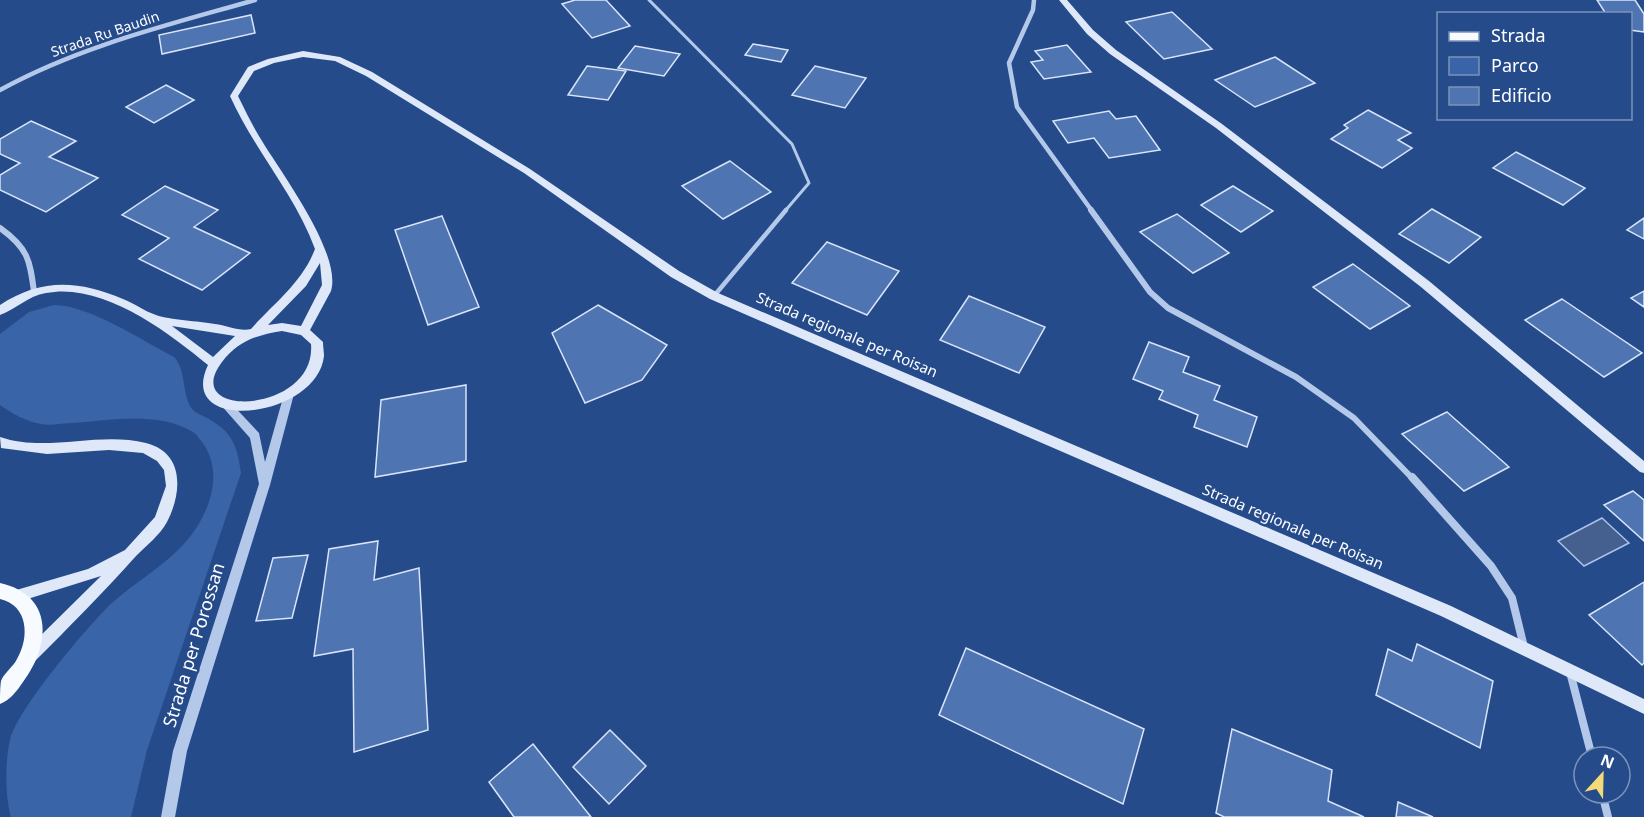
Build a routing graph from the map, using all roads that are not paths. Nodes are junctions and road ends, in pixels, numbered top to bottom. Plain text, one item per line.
1 (255, 0) edge
2 (649, 0) edge
3 (1034, 0) edge
4 (1063, 0) edge
5 (0, 90) edge
6 (0, 228) edge
7 (320, 248) junction
8 (34, 292) junction
9 (714, 296) junction
10 (0, 311) edge
11 (152, 319) junction
12 (304, 331) junction
13 (251, 333) junction
14 (213, 363) junction
15 (290, 394) junction
16 (225, 404) junction
17 (0, 442) edge
18 (1644, 468) edge
19 (264, 485) junction
20 (133, 551) junction
21 (0, 591) edge
22 (18, 596) junction
23 (1524, 649) junction
24 (28, 658) junction
25 (1570, 672) junction
26 (0, 695) edge
27 (1644, 707) edge
28 (1589, 745) edge
29 (168, 817) edge

1 - 5 street, Strada Ru Baudin
2 - 9 lane
3 - 23 street
4 - 18 main road
6 - 8 street
7 - 9 main road, Strada regionale per Roisan
7 - 12 main road, Strada regionale per Roisan
7 - 13 main road
8 - 10 main road
8 - 11 main road
9 - 23 main road, Strada regionale per Roisan
11 - 13 main road
11 - 14 main road
12 - 13 main road
12 - 15 main road
13 - 14 main road
14 - 16 main road
15 - 16 main road
15 - 19 street, Strada per Porossan
16 - 19 street, Strada per Porossan
17 - 20 main road
19 - 29 street, Strada per Porossan
20 - 22 main road
20 - 24 main road
21 - 22 main road
22 - 24 main road
23 - 25 main road, Strada regionale per Roisan
24 - 26 main road
25 - 27 main road, Strada regionale per Roisan
25 - 28 street

